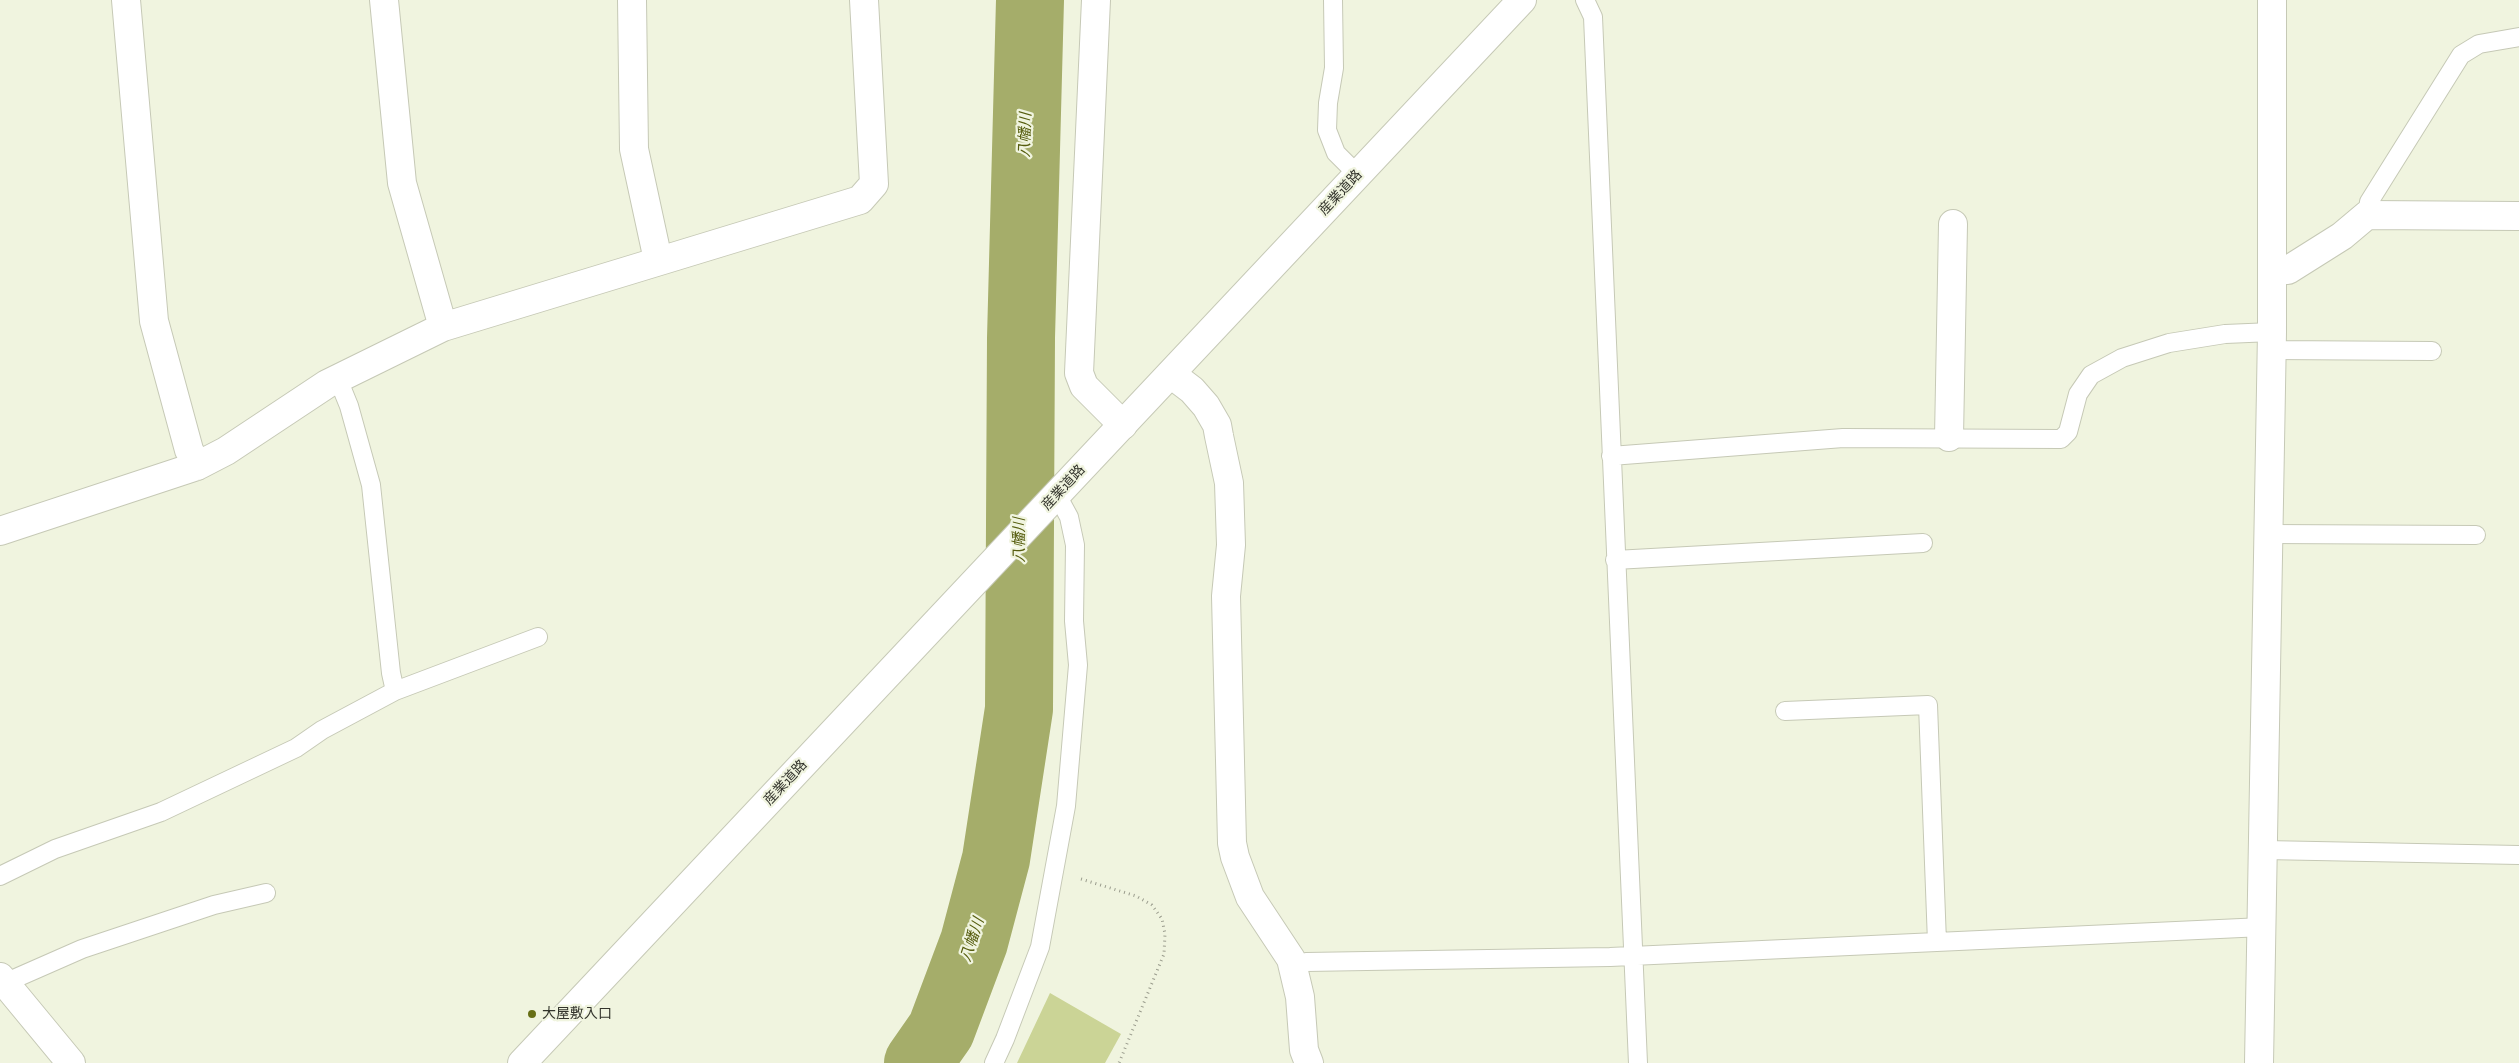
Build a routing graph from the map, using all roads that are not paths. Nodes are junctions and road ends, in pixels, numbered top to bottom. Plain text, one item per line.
1 (126, 0) edge
2 (384, 0) edge
3 (632, 0) edge
4 (864, 0) edge
5 (1096, 0) edge
6 (1333, 0) edge
7 (1522, 0) edge
8 (1585, 0) edge
9 (2272, 0) edge
10 (2519, 37) edge
11 (1358, 175) junction
12 (2367, 215) junction
13 (2519, 216) edge
14 (1953, 224) dead end
15 (658, 260) junction
16 (2272, 270) junction
17 (443, 326) junction
18 (2272, 341) junction
19 (2432, 351) dead end
20 (1171, 374) junction
21 (338, 378) junction
22 (1123, 425) junction
23 (1949, 437) junction
24 (1611, 456) junction
25 (197, 466) junction
26 (1057, 495) junction
27 (0, 531) edge
28 (2269, 534) junction
29 (2476, 535) dead end
30 (1923, 543) dead end
31 (1616, 560) junction
32 (538, 636) dead end
33 (396, 691) junction
34 (1785, 711) dead end
35 (2264, 850) junction
36 (2519, 855) edge
37 (0, 876) edge
38 (266, 893) dead end
39 (2263, 927) junction
40 (1938, 942) junction
41 (1632, 956) junction
42 (1294, 966) junction
43 (2, 982) edge
44 (71, 1063) edge
45 (522, 1063) edge
46 (994, 1063) edge
47 (1309, 1063) edge
48 (1638, 1063) edge
49 (2259, 1063) edge

1 - 25 street
2 - 17 street
3 - 15 street
4 - 15 street
5 - 22 street
6 - 11 lane
7 - 11 street, 産業道路
8 - 24 lane
9 - 16 street
10 - 12 lane
11 - 20 street, 産業道路
12 - 13 street
12 - 16 street
14 - 23 street
15 - 17 street
16 - 18 street
17 - 21 street
18 - 19 lane
18 - 23 lane
18 - 28 street
20 - 22 street, 産業道路
20 - 42 street
21 - 25 street
21 - 33 lane
22 - 26 street, 産業道路
23 - 24 lane
24 - 31 lane
25 - 27 street
26 - 45 street, 産業道路
26 - 46 lane
28 - 29 lane
28 - 35 street
30 - 31 lane
31 - 41 lane
32 - 33 lane
33 - 37 lane
34 - 40 lane
35 - 36 lane
35 - 39 street
38 - 43 lane
39 - 40 lane
39 - 49 street
40 - 41 lane
41 - 42 lane
41 - 48 lane
42 - 47 street
43 - 44 street

